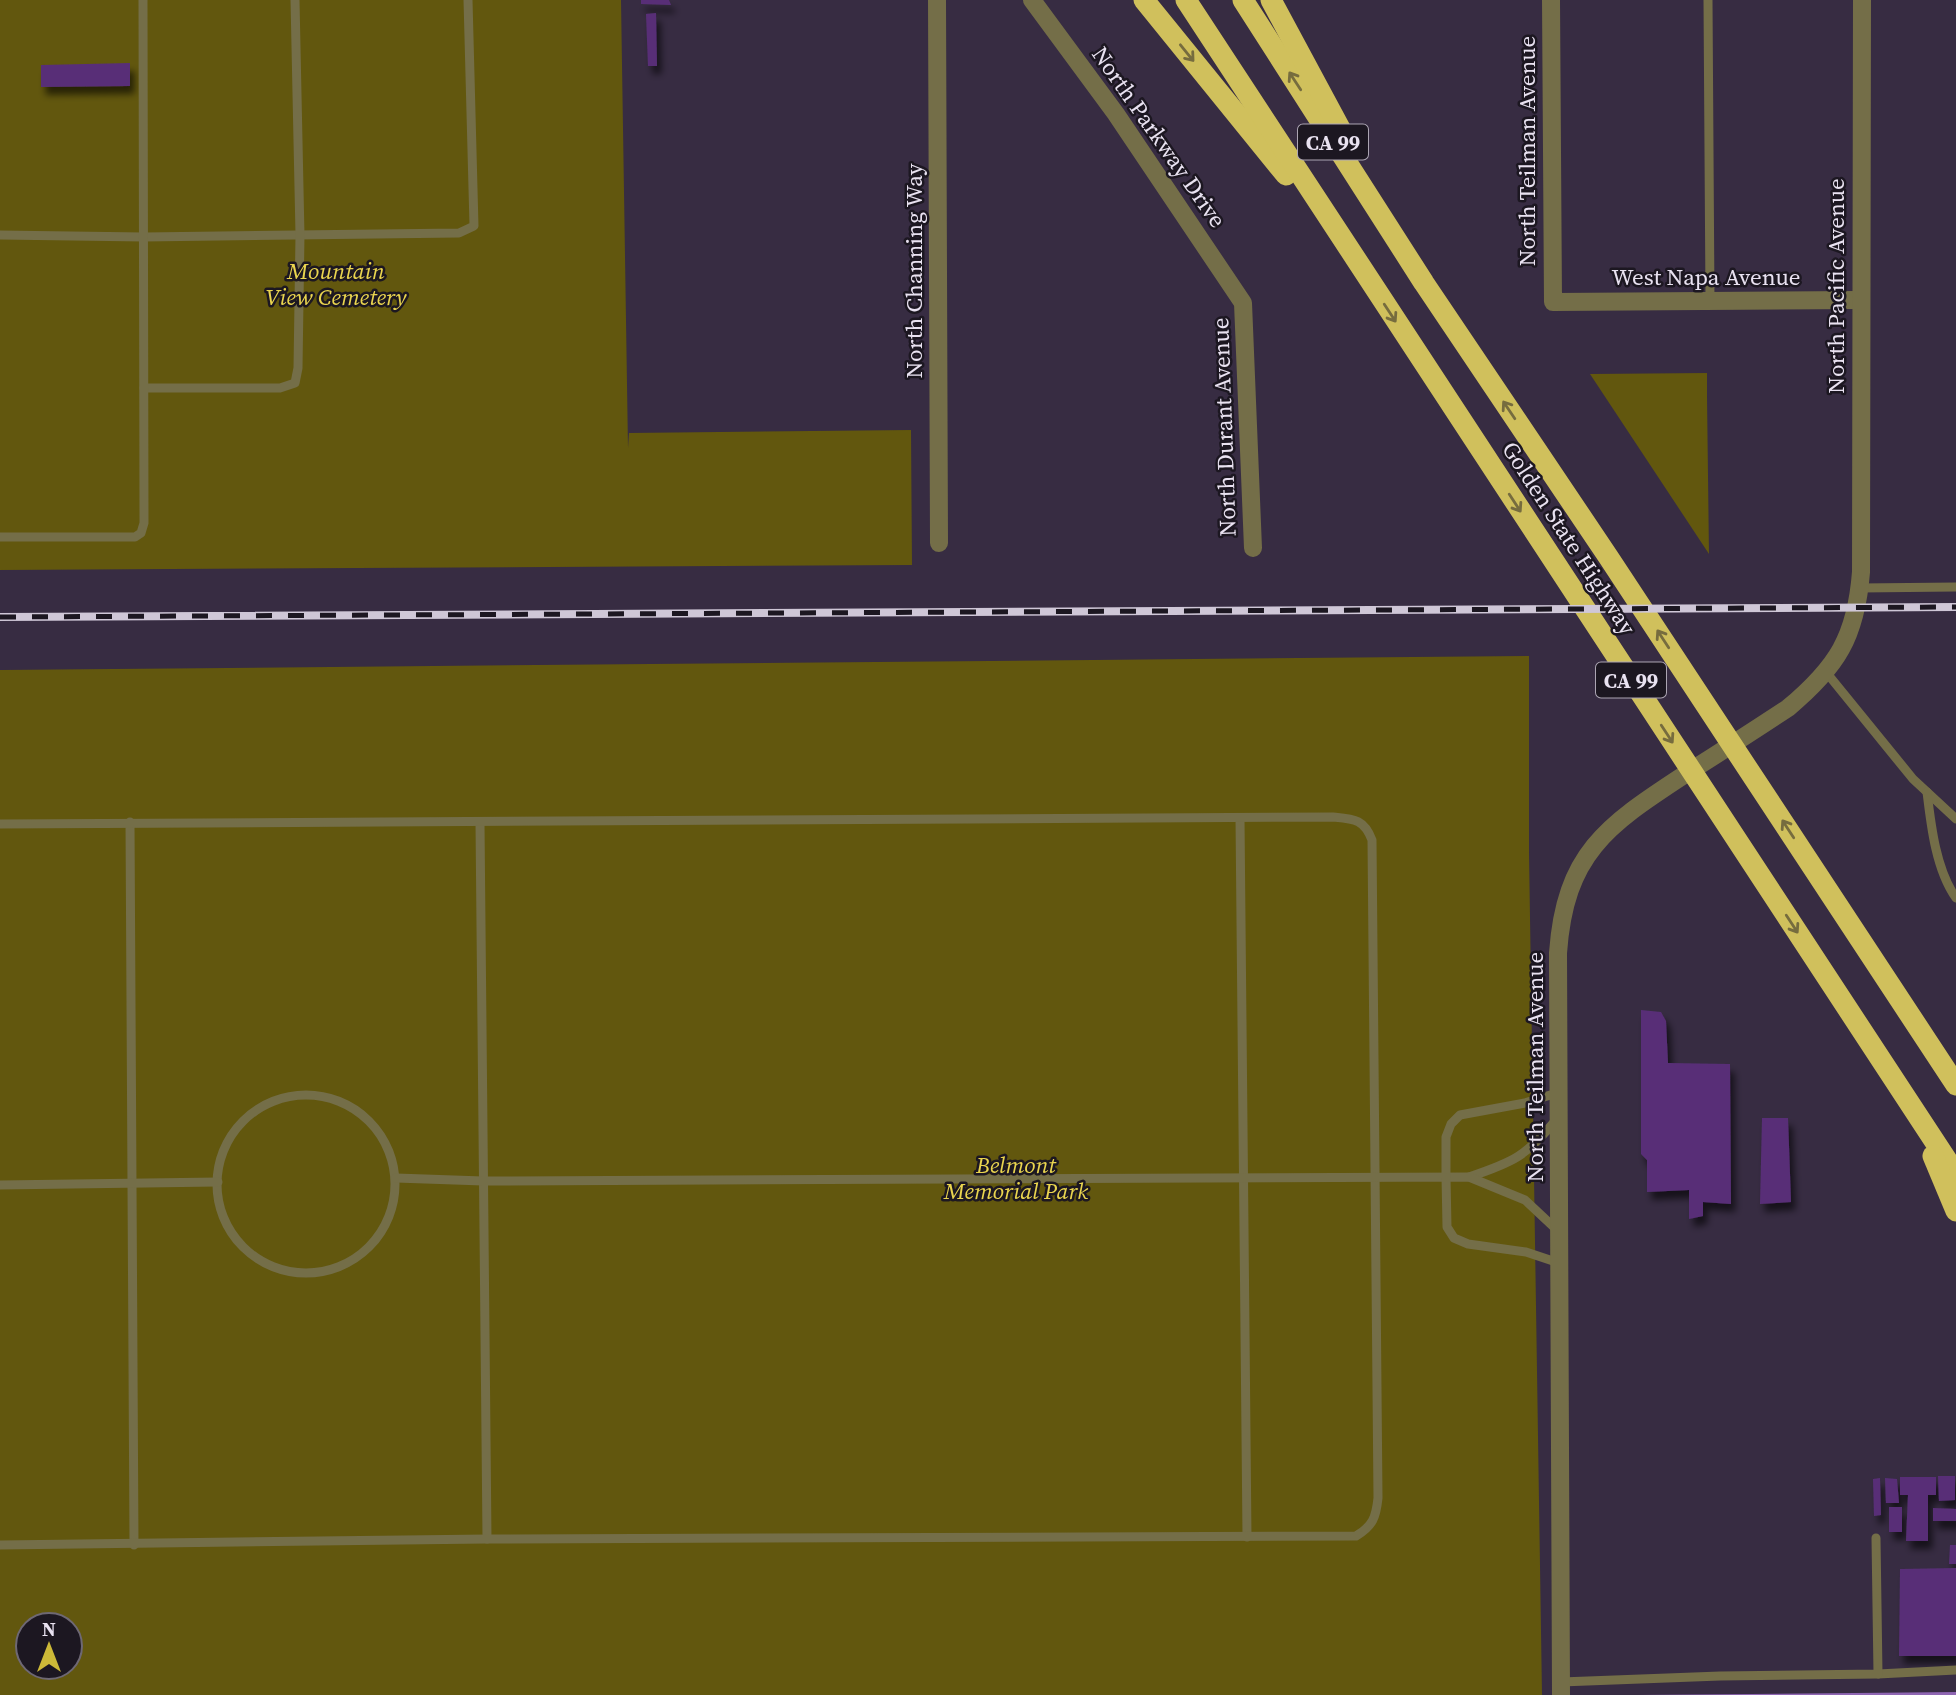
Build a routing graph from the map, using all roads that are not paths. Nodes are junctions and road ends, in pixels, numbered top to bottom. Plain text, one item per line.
1 (144, 0) edge
2 (295, 0) edge
3 (468, 0) edge
4 (937, 0) edge
5 (1032, 0) edge
6 (1144, 0) edge
7 (1186, 0) edge
8 (1243, 0) edge
9 (1271, 0) edge
10 (1551, 0) edge
11 (1708, 0) edge
12 (1862, 0) edge
13 (0, 235) edge
14 (300, 235) junction
15 (144, 237) junction
16 (1353, 256) junction
17 (1424, 283) junction
18 (1860, 300) junction
19 (1710, 301) junction
20 (1553, 302) joint
21 (1243, 303) joint
22 (144, 388) junction
23 (0, 537) edge
24 (939, 543) dead end
25 (1253, 548) dead end
26 (1861, 580) junction
27 (1956, 587) edge
28 (1826, 672) junction
29 (1927, 792) junction
30 (1240, 818) junction
31 (1956, 820) edge
32 (130, 822) junction
33 (480, 823) junction
34 (0, 824) edge
35 (1956, 898) edge
36 (1853, 927) junction
37 (1956, 1073) edge
38 (1956, 1085) edge
39 (1560, 1091) junction
40 (1910, 1103) junction
41 (1560, 1116) junction
42 (1956, 1174) edge
43 (1446, 1177) junction
44 (1469, 1177) junction
45 (396, 1178) junction
46 (1243, 1178) junction
47 (1375, 1178) junction
48 (483, 1181) junction
49 (218, 1182) junction
50 (133, 1184) junction
51 (0, 1185) edge
52 (1956, 1210) edge
53 (1560, 1233) junction
54 (1560, 1263) junction
55 (1247, 1537) junction
56 (1876, 1538) dead end
57 (487, 1539) junction
58 (0, 1545) edge
59 (134, 1545) junction
60 (1956, 1670) edge
61 (1878, 1674) junction
62 (1561, 1688) edge

1 - 15 lane
2 - 14 lane
3 - 14 lane
4 - 24 street, North Channing Way
5 - 21 street, North Parkway Drive
6 -> 16 highway
7 - 16 highway, Golden State Highway / CA 99
17 -> 8 highway, Golden State Highway / CA 99
9 - 17 highway
10 - 20 street, North Teilman Avenue
11 - 19 lane
12 - 18 street, North Pacific Avenue
13 - 15 lane
14 - 15 lane
14 - 22 lane
15 - 22 lane
16 -> 40 highway, Golden State Highway / CA 99
36 -> 17 highway, Golden State Highway / CA 99
18 - 19 street, West Napa Avenue
18 - 26 street, North Pacific Avenue
19 - 20 street, West Napa Avenue
21 - 25 street, North Durant Avenue
22 - 23 lane
26 - 27 lane
26 - 28 street, North Teilman Avenue
28 - 29 lane
28 - 39 street, North Teilman Avenue
29 - 31 lane
29 - 35 lane
30 - 33 lane
30 - 46 lane
30 - 47 lane
32 - 33 lane
32 - 34 lane
32 - 50 lane
33 - 48 lane
36 - 37 highway
36 - 38 highway, Golden State Highway / CA 99
39 - 41 street, North Teilman Avenue
39 - 43 lane
40 - 42 highway, Golden State Highway / CA 99
40 - 52 highway
41 - 44 lane
41 - 53 street, North Teilman Avenue
43 - 44 lane
43 - 47 lane
43 - 54 lane
44 - 53 lane
45 - 48 lane
45 - 49 lane
45 - 49 lane
46 - 47 lane
46 - 48 lane
46 - 55 lane
47 - 55 lane
48 - 57 lane
49 - 50 lane
50 - 51 lane
50 - 59 lane
53 - 54 street, North Teilman Avenue
54 - 62 street, North Teilman Avenue
55 - 57 lane
56 - 61 lane
57 - 59 lane
58 - 59 lane
60 - 61 lane
61 - 62 lane

